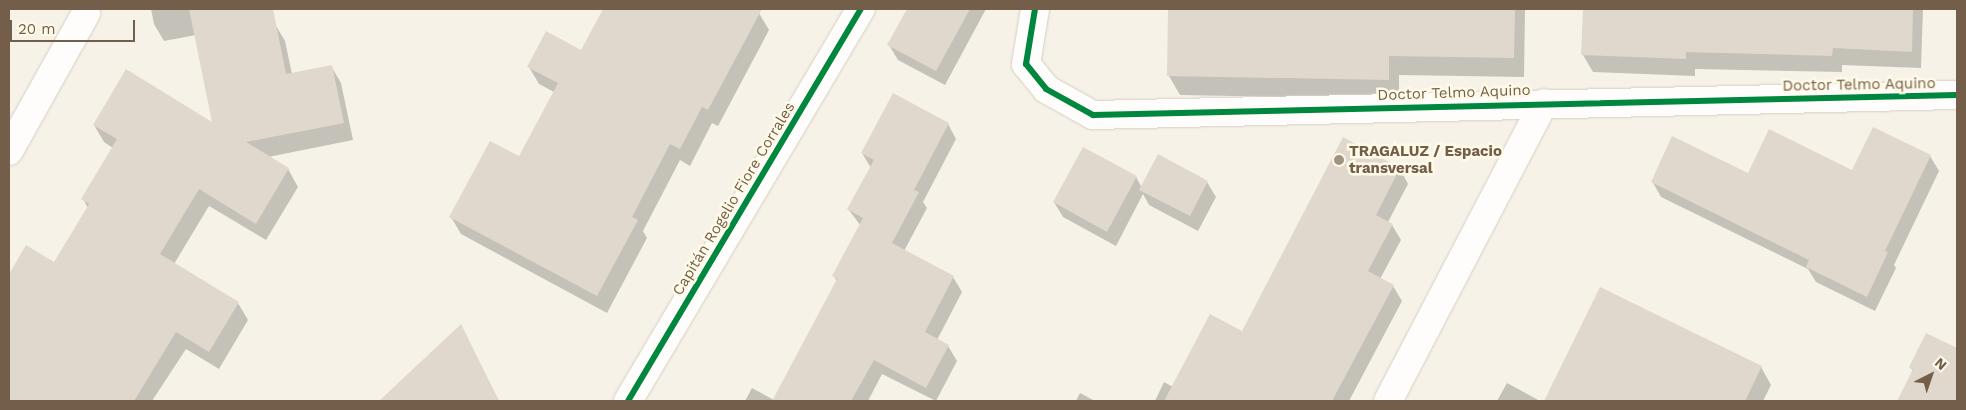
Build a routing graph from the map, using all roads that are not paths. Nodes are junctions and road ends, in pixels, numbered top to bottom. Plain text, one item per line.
1 (861, 9) edge
2 (1035, 9) edge
3 (86, 13) dead end
4 (1957, 95) edge
5 (1544, 103) junction
6 (9, 151) edge
7 (628, 401) edge
8 (1388, 401) edge

1 - 7 street, Capitán Rogelio Fiore Corrales
2 - 5 street, Doctor Telmo Aquino
3 - 6 street
4 - 5 street, Doctor Telmo Aquino
5 - 8 street

